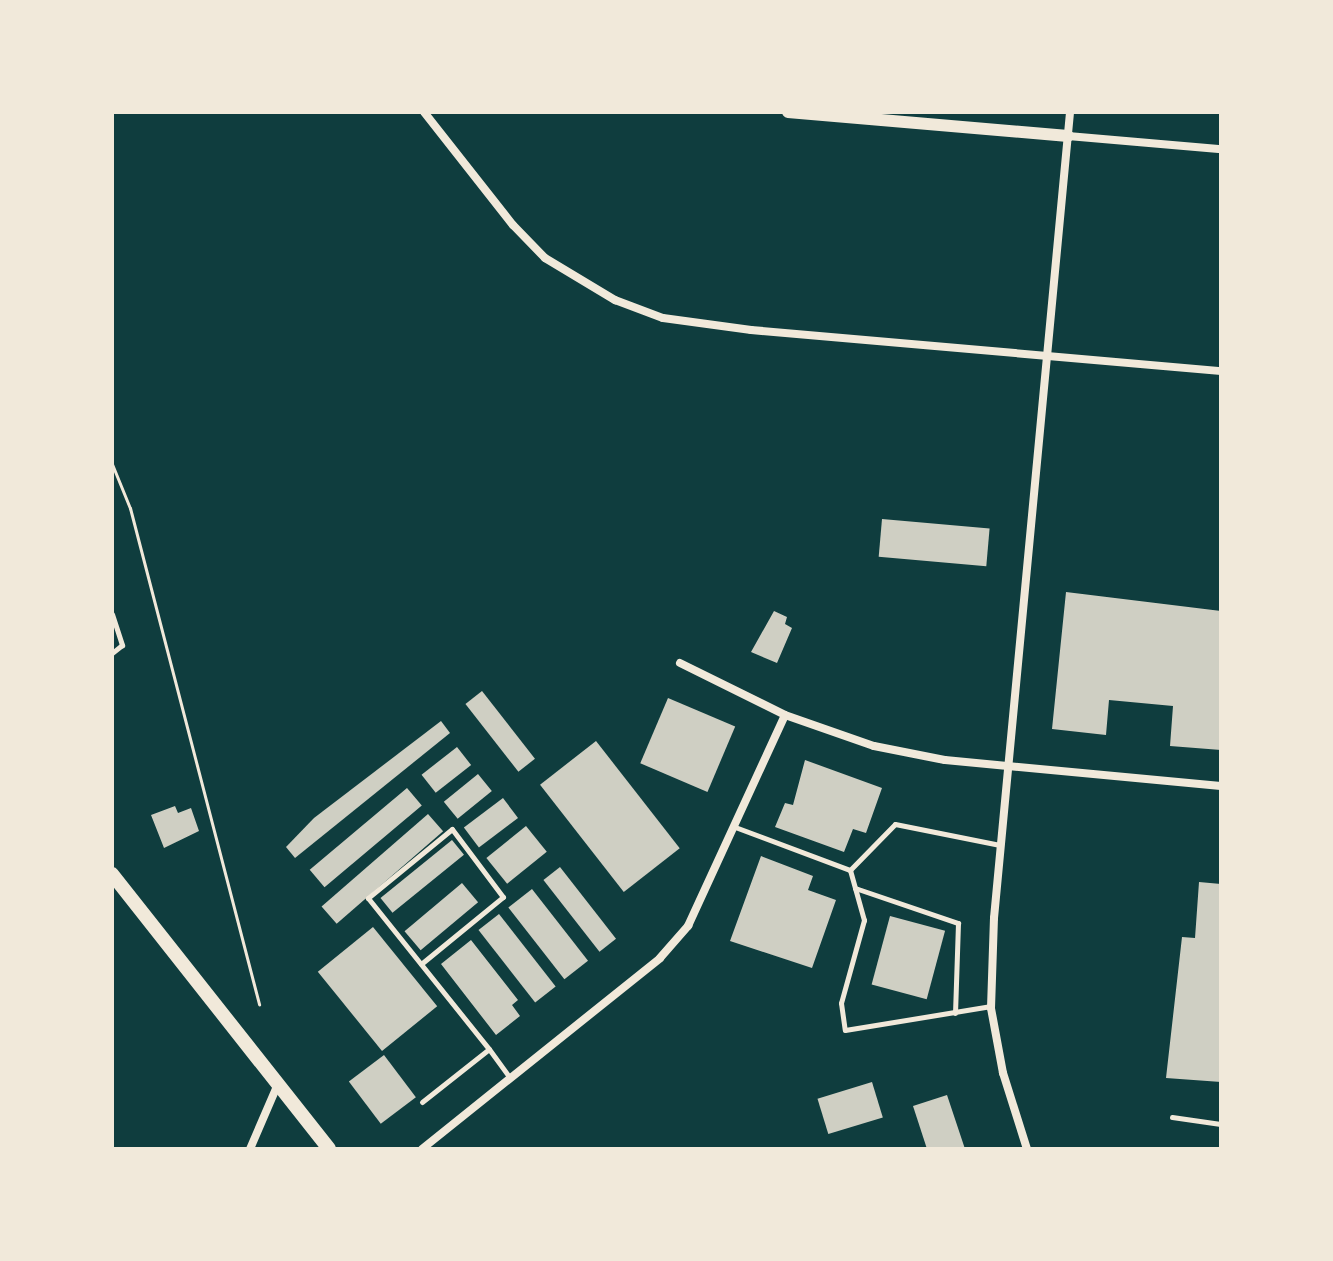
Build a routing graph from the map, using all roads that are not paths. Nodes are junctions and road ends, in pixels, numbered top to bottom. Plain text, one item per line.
1 (424, 112) edge
2 (788, 112) edge
3 (1070, 112) edge
4 (1068, 136) junction
5 (1221, 149) edge
6 (1047, 356) junction
7 (1221, 371) edge
8 (112, 614) edge
9 (112, 653) edge
10 (680, 663) dead end
11 (785, 715) junction
12 (1008, 767) junction
13 (1221, 786) edge
14 (735, 827) junction
15 (1001, 845) junction
16 (850, 870) junction
17 (112, 874) edge
18 (855, 888) junction
19 (421, 964) junction
20 (991, 1006) junction
21 (955, 1013) junction
22 (489, 1049) junction
23 (510, 1078) junction
24 (278, 1084) junction
25 (422, 1102) dead end
26 (1172, 1117) dead end
27 (1221, 1124) edge
28 (250, 1149) edge
29 (329, 1149) edge
30 (422, 1149) edge
31 (1027, 1149) edge

1 - 6 street
2 - 4 street
3 - 4 street
4 - 5 street
4 - 6 street
6 - 7 street
6 - 12 street
8 - 9 lane
10 - 11 street
11 - 12 street
11 - 14 street
12 - 13 street
12 - 15 street
14 - 16 lane
14 - 23 street
15 - 16 lane
15 - 20 street
16 - 18 lane
17 - 24 main road
18 - 21 lane
18 - 21 lane
19 - 19 lane
19 - 22 lane
20 - 21 lane
20 - 31 street
22 - 23 lane
22 - 25 lane
23 - 30 street
24 - 28 street
24 - 29 main road
26 - 27 lane

